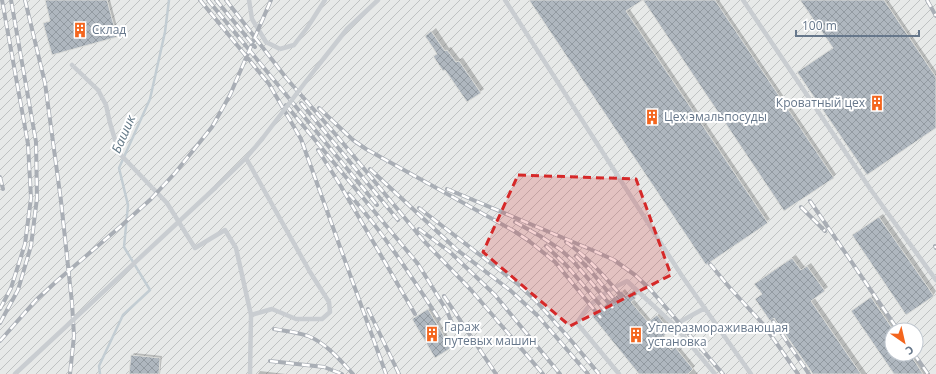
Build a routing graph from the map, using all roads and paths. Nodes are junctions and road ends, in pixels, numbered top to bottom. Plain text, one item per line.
1 (249, 0) edge
2 (325, 0) edge
3 (378, 0) edge
4 (505, 0) edge
5 (742, 0) edge
6 (72, 65) dead end
7 (246, 158) junction
8 (936, 280) edge
9 (705, 308) junction
10 (251, 315) junction
11 (674, 325) junction
12 (15, 374) edge
13 (250, 374) edge
14 (619, 374) edge
15 (715, 374) edge
16 (752, 374) edge

1 - 2 lane
3 - 7 lane, bridge
4 - 9 lane
5 - 8 lane
6 - 10 lane
7 - 10 lane
7 - 12 lane, bridge
9 - 11 lane
9 - 16 lane
10 - 13 lane
11 - 14 lane
11 - 15 lane

